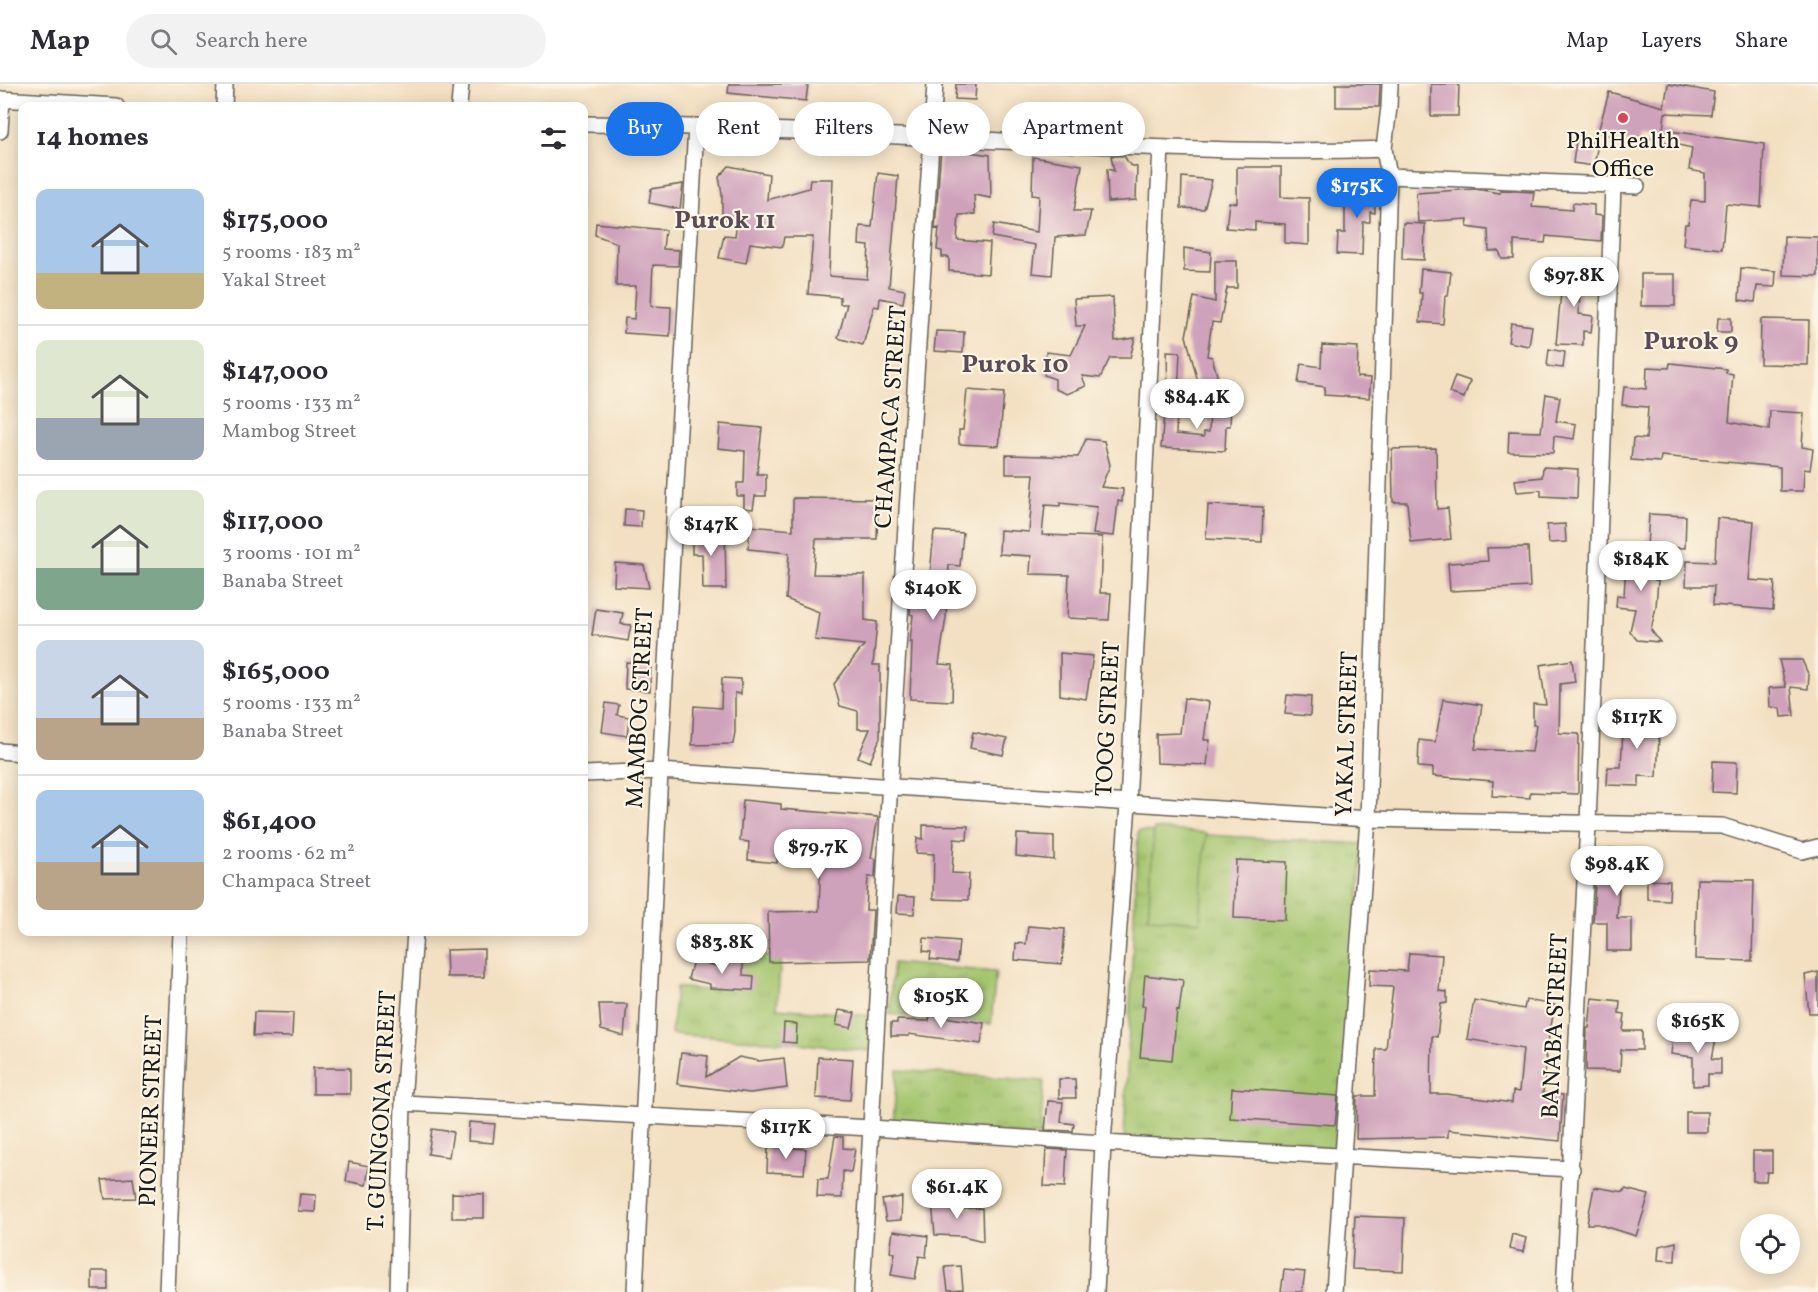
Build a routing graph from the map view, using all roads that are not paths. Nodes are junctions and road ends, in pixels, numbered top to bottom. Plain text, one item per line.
1 (225, 84) edge
2 (460, 84) edge
3 (935, 84) edge
4 (1390, 84) edge
5 (1, 99) edge
6 (50, 102) edge
7 (224, 102) edge
8 (459, 102) edge
9 (934, 102) edge
10 (588, 124) edge
11 (696, 126) joint
12 (0, 131) edge
13 (781, 131) edge
14 (906, 138) edge
15 (990, 141) edge
16 (1161, 148) junction
17 (1384, 149) junction
18 (932, 156) edge
19 (1389, 176) junction
20 (1613, 186) junction
21 (1637, 186) dead end
22 (0, 751) edge
23 (18, 753) edge
24 (660, 771) junction
25 (588, 774) edge
26 (889, 786) junction
27 (1128, 804) junction
28 (1368, 819) junction
29 (1588, 824) junction
30 (1818, 847) edge
31 (182, 936) edge
32 (415, 936) edge
33 (403, 1103) junction
34 (643, 1116) junction
35 (871, 1128) junction
36 (1103, 1143) junction
37 (1343, 1155) junction
38 (1572, 1169) junction
39 (167, 1292) edge
40 (398, 1292) edge
41 (635, 1292) edge
42 (862, 1292) edge
43 (1096, 1292) edge
44 (1335, 1292) edge
45 (1564, 1292) edge

1 - 7 street
2 - 8 street
3 - 9 street, CHAMPACA STREET
4 - 17 street
5 - 6 street
5 - 12 street
10 - 11 street
11 - 24 street, MAMBOG STREET
13 - 14 street
15 - 16 street
16 - 17 street
16 - 27 street, TOOG STREET
17 - 19 street, YAKAL STREET
18 - 26 street, CHAMPACA STREET
19 - 20 street
19 - 28 street, YAKAL STREET
20 - 21 street
20 - 29 street, BANABA STREET
22 - 23 street
24 - 25 street
24 - 26 street
24 - 34 street, MAMBOG STREET
26 - 27 street
26 - 35 street, CHAMPACA STREET
27 - 28 street
27 - 36 street, TOOG STREET
28 - 29 street
28 - 37 street, YAKAL STREET
29 - 30 street
29 - 38 street, BANABA STREET
31 - 39 street, PIONEER STREET
32 - 33 street, T. GUINGONA STREET
33 - 34 street
33 - 40 street, T. GUINGONA STREET
34 - 35 street
34 - 41 street, MAMBOG STREET
35 - 36 street
35 - 42 street, CHAMPACA STREET
36 - 37 street
36 - 43 street, TOOG STREET
37 - 38 street
37 - 44 street, YAKAL STREET
38 - 45 street, BANABA STREET

